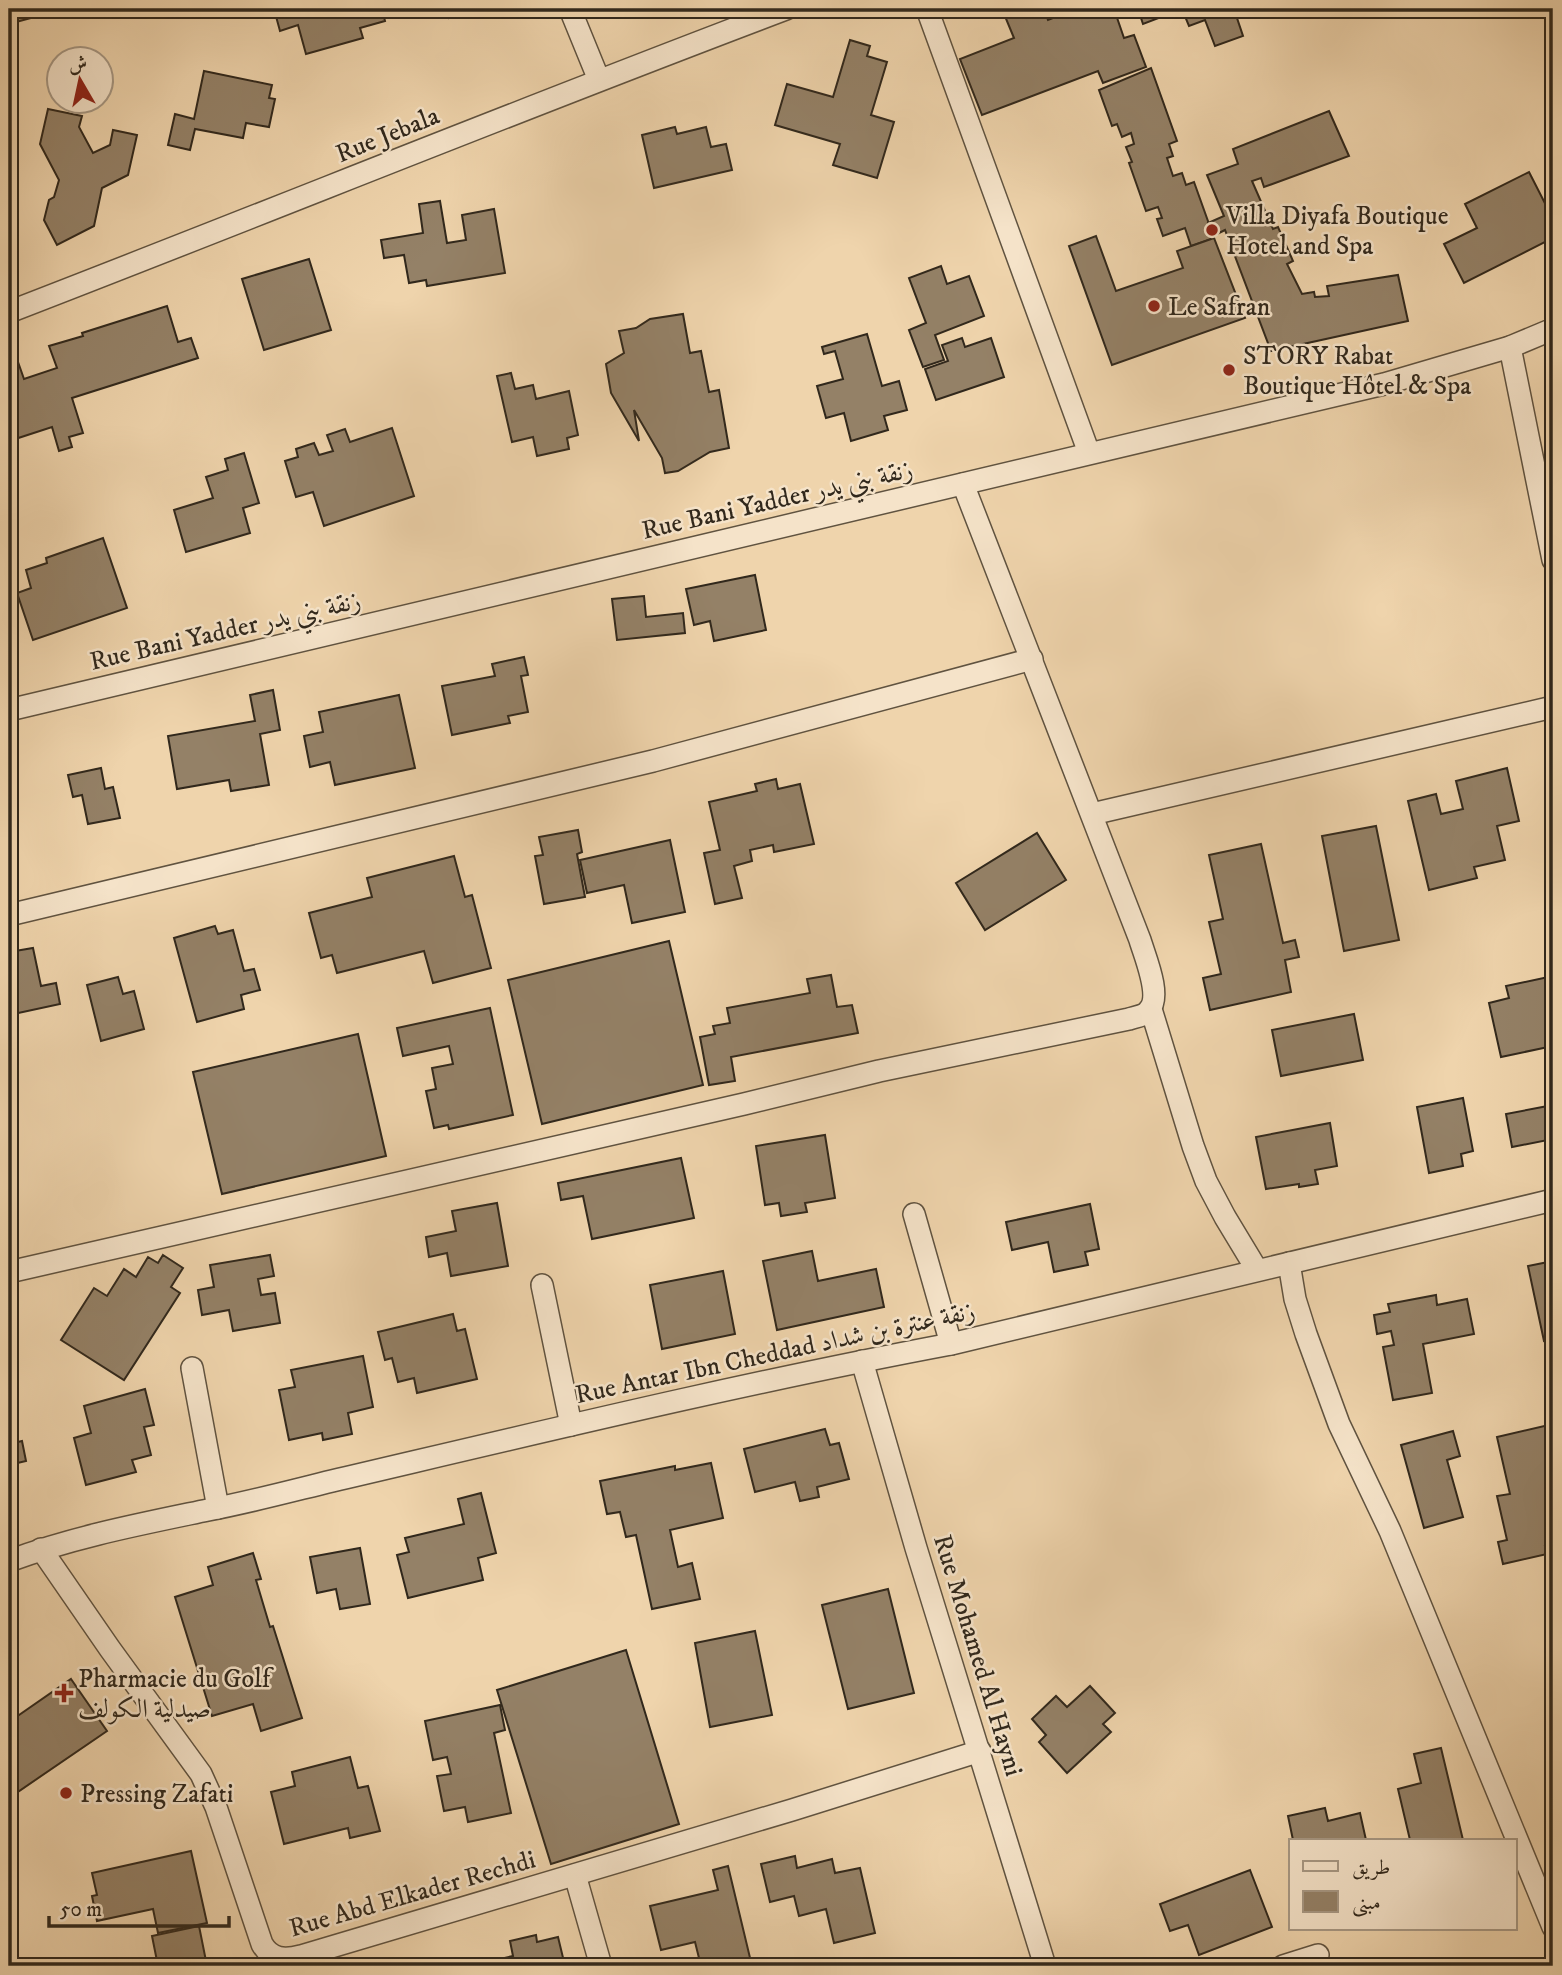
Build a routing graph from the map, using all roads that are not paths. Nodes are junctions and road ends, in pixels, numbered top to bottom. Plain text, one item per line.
1 (570, 9) edge
2 (786, 9) edge
3 (927, 9) edge
4 (598, 80) junction
5 (9, 312) edge
6 (1553, 329) edge
7 (1510, 347) junction
8 (1089, 453) junction
9 (963, 484) junction
10 (1553, 560) edge
11 (1032, 659) junction
12 (1553, 707) edge
13 (9, 710) edge
14 (1092, 814) junction
15 (9, 915) edge
16 (1150, 1009) junction
17 (1553, 1200) edge
18 (914, 1214) dead end
19 (1289, 1263) junction
20 (1257, 1270) junction
21 (9, 1272) edge
22 (542, 1285) dead end
23 (951, 1344) junction
24 (862, 1361) junction
25 (192, 1368) dead end
26 (571, 1425) junction
27 (218, 1508) junction
28 (41, 1549) junction
29 (9, 1561) edge
30 (980, 1751) junction
31 (575, 1875) junction
32 (1553, 1927) edge
33 (1318, 1955) dead end
34 (601, 1966) edge
35 (1045, 1966) edge
36 (1283, 1966) edge

1 - 4 street
2 - 4 street, Rue Jebala
3 - 8 street
4 - 5 street, Rue Jebala
6 - 7 street, Rue Bani Yadder زنقة بني يدر
7 - 8 street, Rue Bani Yadder زنقة بني يدر
7 - 10 street
8 - 9 street, Rue Bani Yadder زنقة بني يدر
9 - 11 street
9 - 13 street, Rue Bani Yadder زنقة بني يدر
11 - 14 street
11 - 15 street
12 - 14 street
14 - 16 street
16 - 20 street
16 - 21 street
17 - 19 street, Rue Antar Ibn Cheddad زنقة عنترة بن شداد
18 - 23 street
19 - 20 street, Rue Antar Ibn Cheddad زنقة عنترة بن شداد
19 - 32 street
20 - 23 street, Rue Antar Ibn Cheddad زنقة عنترة بن شداد
22 - 26 street
23 - 24 street, Rue Antar Ibn Cheddad زنقة عنترة بن شداد
24 - 26 street, Rue Antar Ibn Cheddad زنقة عنترة بن شداد
24 - 30 street, Rue Mohamed Al Hayni
25 - 27 street
26 - 27 street, Rue Antar Ibn Cheddad زنقة عنترة بن شداد
27 - 28 street, Rue Antar Ibn Cheddad زنقة عنترة بن شداد
28 - 29 street, Rue Antar Ibn Cheddad زنقة عنترة بن شداد
28 - 31 street, Rue Abd Elkader Rechdi
30 - 31 street, Rue Abd Elkader Rechdi
30 - 35 street, Rue Mohamed Al Hayni
31 - 34 street
33 - 36 street

